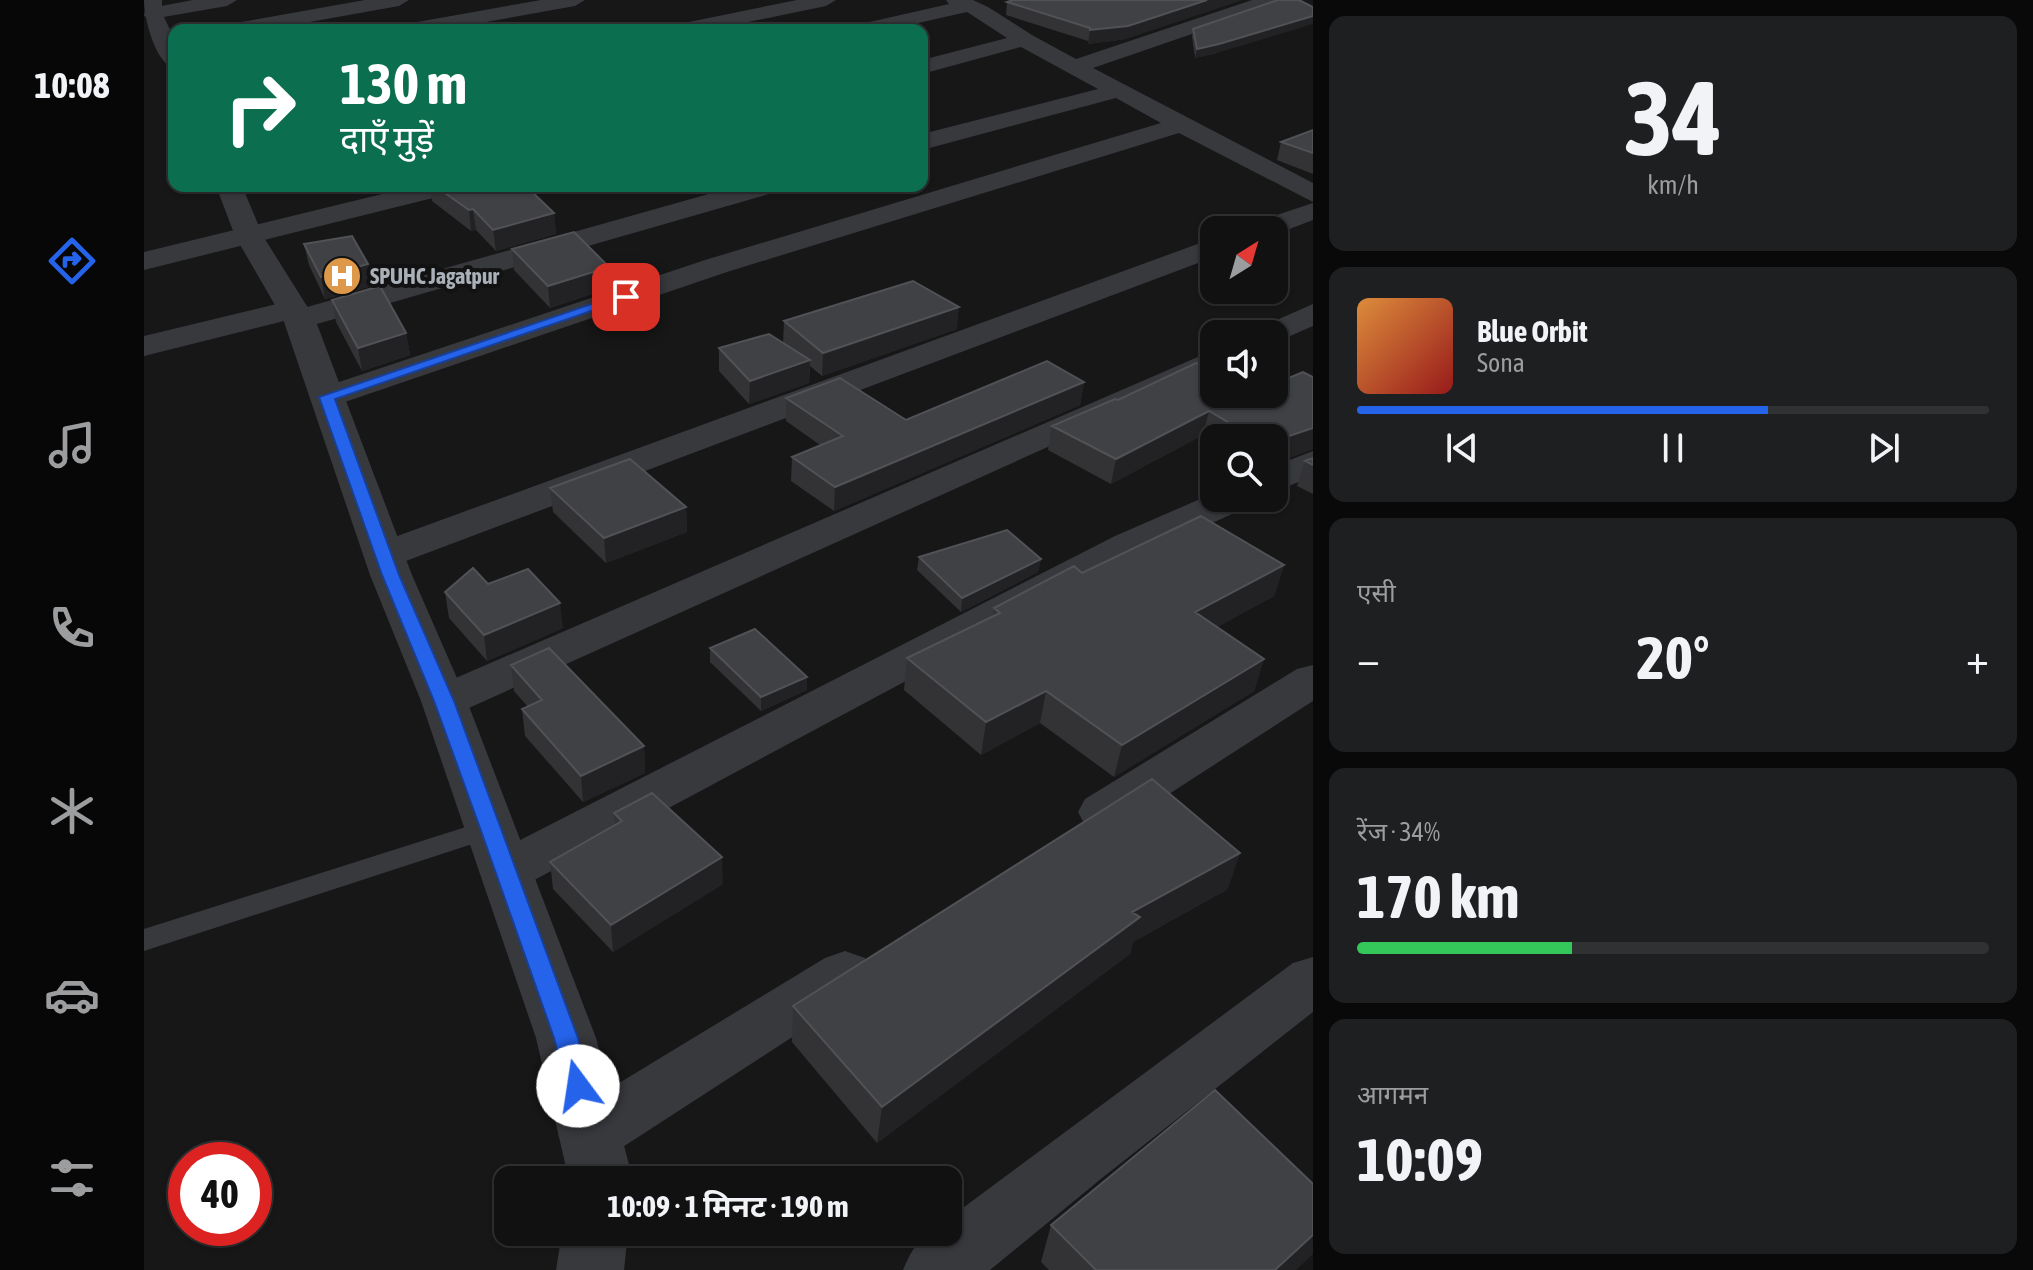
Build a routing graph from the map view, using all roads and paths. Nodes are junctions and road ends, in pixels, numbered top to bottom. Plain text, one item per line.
1 (227, 0) edge
2 (399, 0) edge
3 (575, 0) edge
4 (826, 0) edge
5 (1272, 0) edge
6 (1009, 4) edge
7 (968, 6) edge
8 (152, 7) edge
9 (264, 24) edge
10 (440, 24) edge
11 (708, 24) edge
12 (886, 24) edge
13 (1024, 40) junction
14 (168, 41) edge
15 (928, 65) edge
16 (1076, 66) junction
17 (1120, 90) junction
18 (1182, 124) junction
19 (928, 140) edge
20 (1275, 148) dead end
21 (1250, 160) junction
22 (231, 192) edge
23 (424, 192) edge
24 (745, 192) edge
25 (1313, 194) edge
26 (1313, 211) edge
27 (1288, 220) edge
28 (249, 236) junction
29 (1200, 252) edge
30 (144, 261) edge
31 (296, 314) junction
32 (1313, 314) edge
33 (1288, 326) edge
34 (144, 346) edge
35 (1200, 366) edge
36 (327, 397) junction
37 (1313, 462) edge
38 (1288, 474) edge
39 (1204, 512) edge
40 (384, 555) junction
41 (1313, 680) edge
42 (444, 701) junction
43 (491, 828) junction
44 (1059, 840) edge
45 (506, 871) junction
46 (144, 940) edge
47 (884, 949) edge
48 (1313, 980) edge
49 (595, 1157) edge
50 (593, 1246) edge
51 (590, 1270) edge
52 (937, 1270) edge

1 - 8 street
2 - 9 street
3 - 10 street
4 - 11 street
5 - 16 street
6 - 7 street
7 - 12 street
7 - 13 street
8 - 14 street
13 - 15 street
13 - 16 street
16 - 17 street
17 - 18 street
17 - 19 street
18 - 21 street
18 - 36 street
20 - 21 street
21 - 25 street
22 - 28 street
23 - 28 street
24 - 31 street
26 - 27 street
28 - 30 street
28 - 31 street
29 - 40 street
31 - 34 street
31 - 36 street
32 - 33 street
35 - 42 street
36 - 40 street
37 - 38 street
39 - 45 street
40 - 42 street
41 - 44 street
42 - 43 street
43 - 45 street
43 - 46 lane
45 - 49 street
47 - 49 street
48 - 52 street
50 - 51 street

